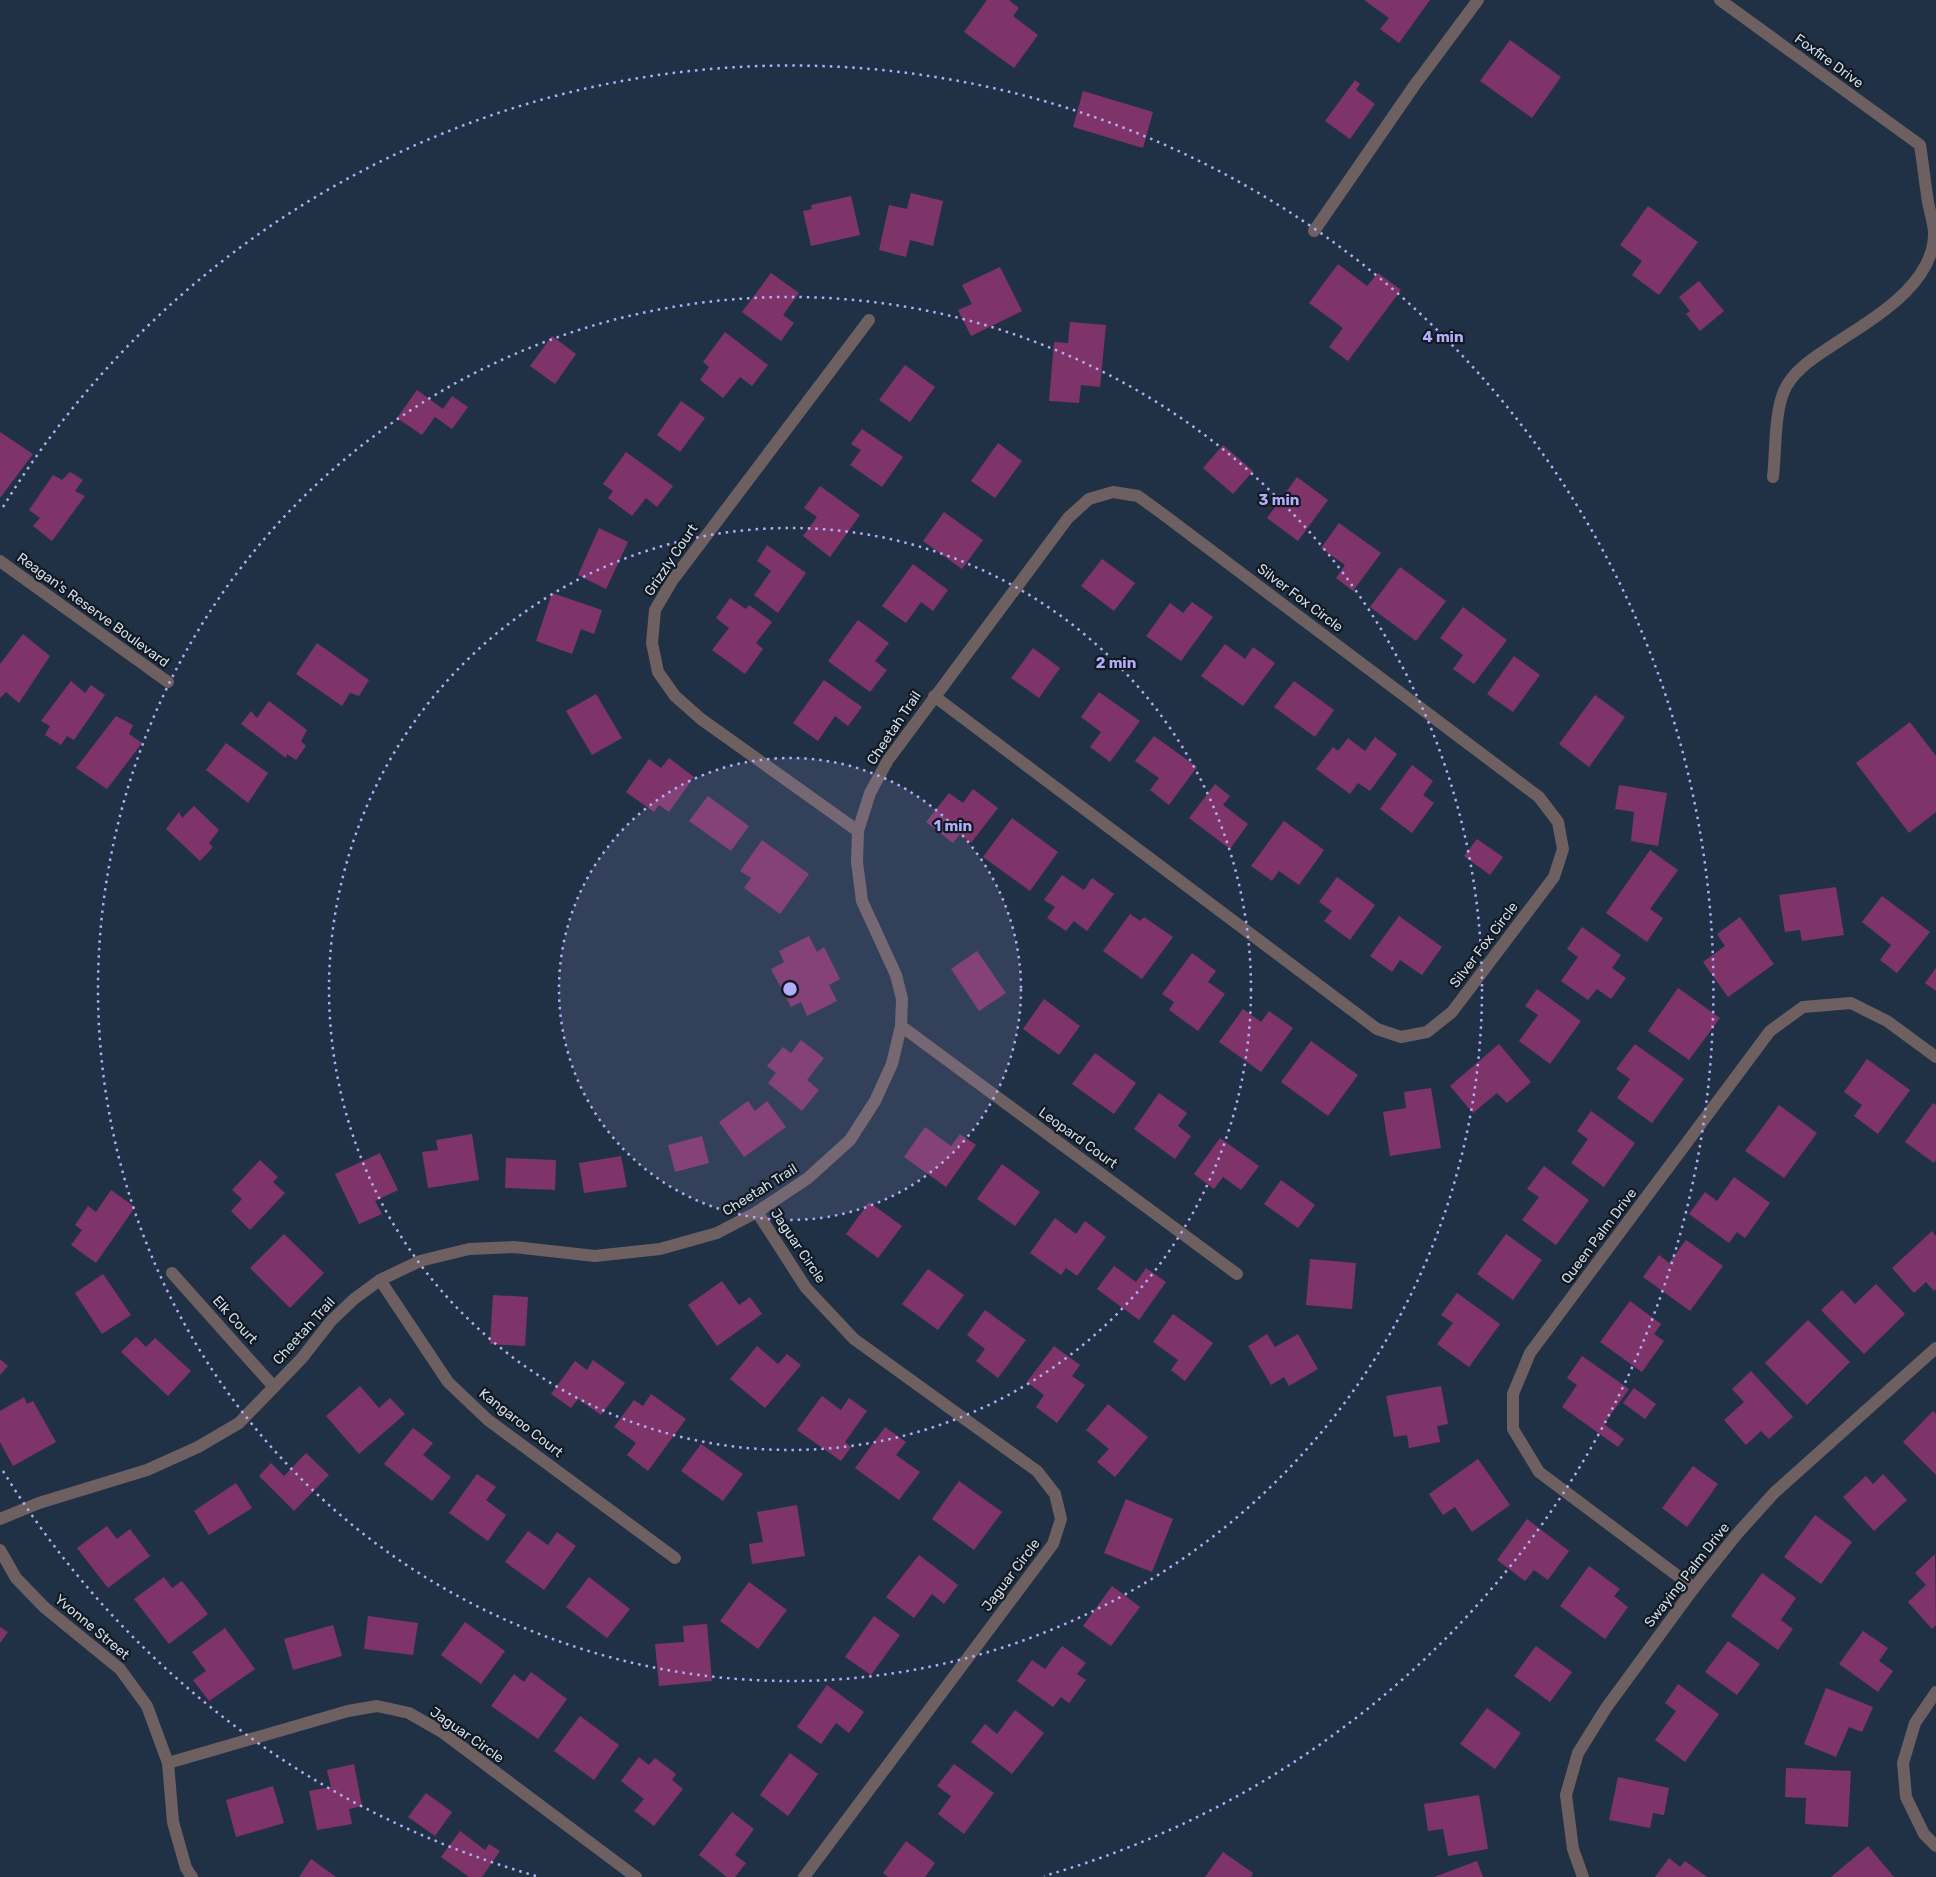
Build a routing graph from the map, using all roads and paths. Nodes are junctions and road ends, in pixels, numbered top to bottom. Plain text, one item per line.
1 (1478, 0) edge
2 (1720, 0) edge
3 (1314, 231) dead end
4 (869, 320) dead end
5 (1773, 477) dead end
6 (1113, 492) joint
7 (0, 561) edge
8 (168, 682) dead end
9 (934, 696) junction
10 (858, 831) junction
11 (901, 1026) junction
12 (1936, 1057) edge
13 (757, 1212) junction
14 (172, 1273) dead end
15 (1237, 1274) dead end
16 (380, 1280) junction
17 (1936, 1348) edge
18 (274, 1387) junction
19 (0, 1519) edge
20 (0, 1550) edge
21 (675, 1558) dead end
22 (1694, 1588) junction
23 (1936, 1692) edge
24 (168, 1763) junction
25 (1936, 1846) edge
26 (192, 1877) edge
27 (636, 1877) edge
28 (804, 1877) edge
29 (1583, 1877) edge

1 - 3 street
2 - 5 street, Foxfire Drive
4 - 10 street, Grizzly Court
6 - 9 street, Cheetah Trail
6 - 9 street, Silver Fox Circle
7 - 8 street, Reagan's Reserve Boulevard
9 - 10 street, Cheetah Trail
10 - 11 street, Cheetah Trail
11 - 13 street, Cheetah Trail
11 - 15 street, Leopard Court
12 - 22 street, Queen Palm Drive
13 - 16 street, Cheetah Trail
13 - 28 street, Jaguar Circle
14 - 18 street, Elk Court
16 - 18 street, Cheetah Trail
16 - 21 street, Kangaroo Court
17 - 22 street, Swaying Palm Drive
18 - 19 street, Cheetah Trail
20 - 24 street, Yvonne Street
22 - 29 street, Swaying Palm Drive
23 - 25 street
24 - 26 street, Yvonne Street
24 - 27 street, Jaguar Circle

